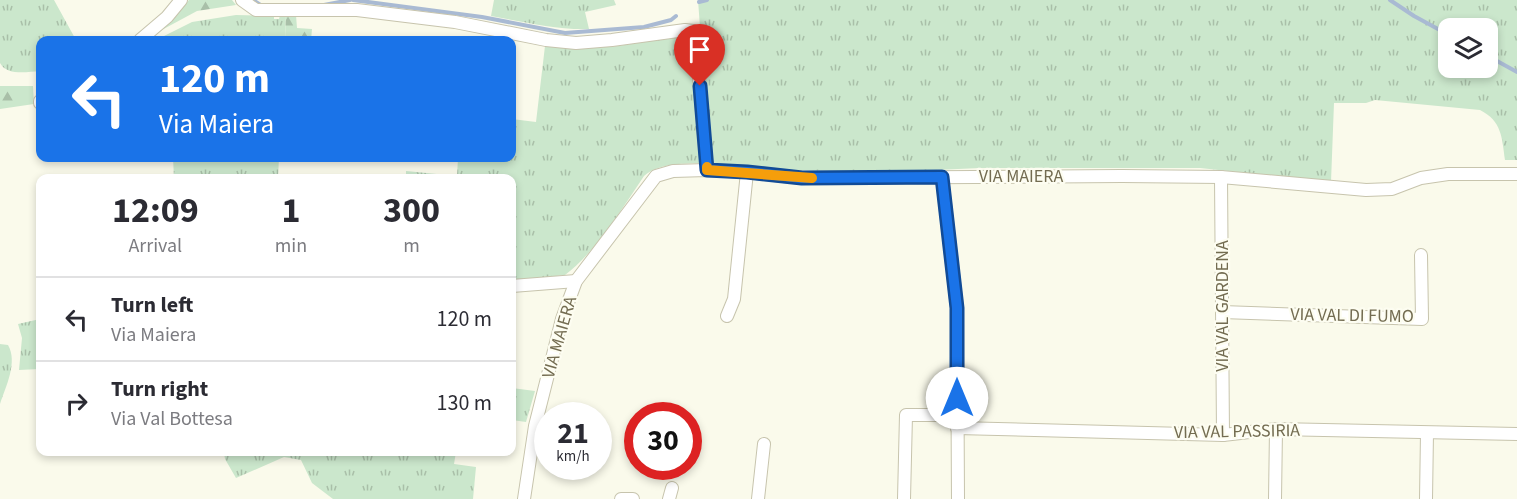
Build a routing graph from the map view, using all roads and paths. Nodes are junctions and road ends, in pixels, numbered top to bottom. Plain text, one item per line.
1 (181, 0) edge
2 (242, 0) edge
3 (145, 36) edge
4 (707, 170) junction
5 (747, 172) junction
6 (1517, 174) edge
7 (942, 177) junction
8 (1221, 177) junction
9 (1421, 255) dead end
10 (576, 281) junction
11 (516, 286) edge
12 (1222, 312) junction
13 (727, 316) dead end
14 (957, 422) junction
15 (1276, 429) junction
16 (1427, 433) junction
17 (1517, 434) edge
18 (1223, 435) junction
19 (764, 444) dead end
20 (524, 499) edge
21 (621, 499) edge
22 (633, 499) edge
23 (758, 499) edge
24 (904, 499) edge
25 (958, 499) edge
26 (1275, 499) edge
27 (1426, 499) edge

1 - 3 street
2 - 4 street
4 - 5 street, VIA MAIERA
4 - 10 street, VIA MAIERA
5 - 7 street, VIA MAIERA
5 - 13 street
6 - 8 street, VIA MAIERA
7 - 8 street, VIA MAIERA
7 - 14 street
8 - 12 street, VIA VAL GARDENA
9 - 12 street, VIA VAL DI FUMO
10 - 11 street, VIA MAIERA
10 - 20 street, VIA MAIERA
12 - 18 street, VIA VAL GARDENA
14 - 18 street, VIA VAL PASSIRIA
14 - 24 street, VIA VAL PASSIRIA
14 - 25 street
15 - 16 street, VIA VAL PASSIRIA
15 - 18 street, VIA VAL PASSIRIA
15 - 26 street
16 - 17 street, VIA VAL PASSIRIA
16 - 27 street
19 - 23 street
21 - 22 street

